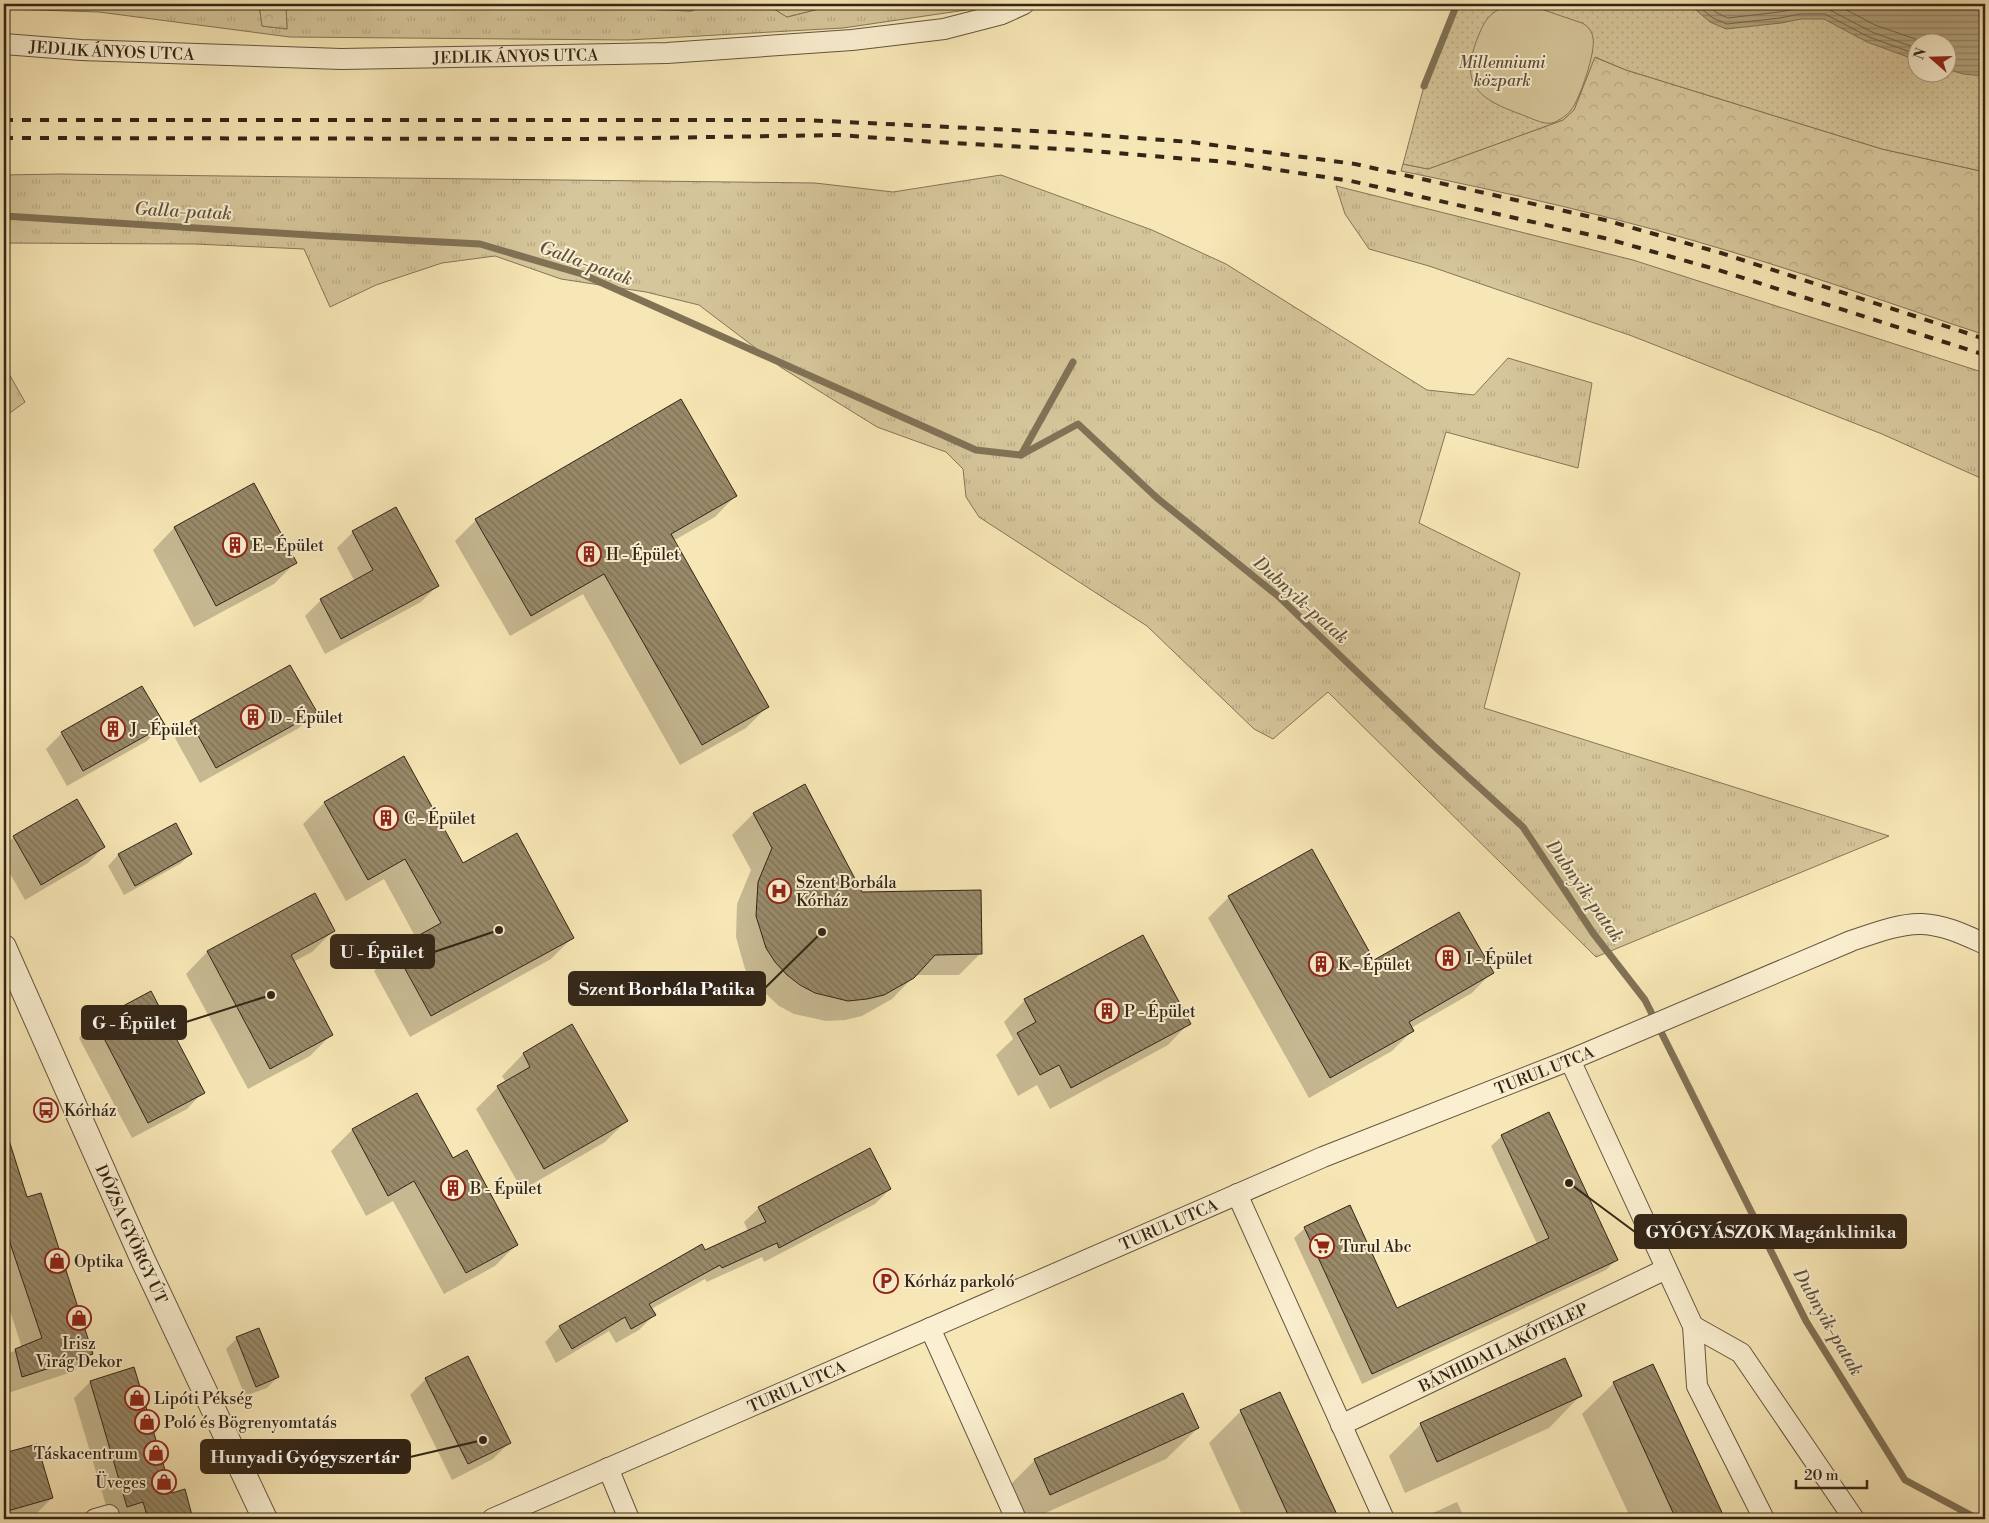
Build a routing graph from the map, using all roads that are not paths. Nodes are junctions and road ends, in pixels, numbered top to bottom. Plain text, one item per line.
1 (1024, 4) edge
2 (4, 44) edge
3 (1985, 944) edge
4 (4, 947) edge
5 (1570, 1060) junction
6 (1237, 1194) junction
7 (1666, 1269) junction
8 (1693, 1326) junction
9 (930, 1328) junction
10 (1341, 1425) junction
11 (608, 1468) junction
12 (95, 1519) edge
13 (110, 1519) edge
14 (265, 1519) edge
15 (492, 1519) edge
16 (629, 1519) edge
17 (1016, 1519) edge
18 (1384, 1519) edge
19 (1764, 1519) edge
20 (1854, 1519) edge

1 - 2 street, JEDLIK ÁNYOS UTCA
3 - 5 street, TURUL UTCA
4 - 14 street, DÓZSA GYÖRGY ÚT
5 - 6 street, TURUL UTCA
5 - 7 street
6 - 9 street, TURUL UTCA
6 - 10 street
7 - 8 street
7 - 10 street, BÁNHIDAI LAKÓTELEP
8 - 19 street
8 - 20 street
9 - 11 street, TURUL UTCA
9 - 17 street
10 - 18 street
11 - 15 street, TURUL UTCA
11 - 16 street
12 - 13 street

